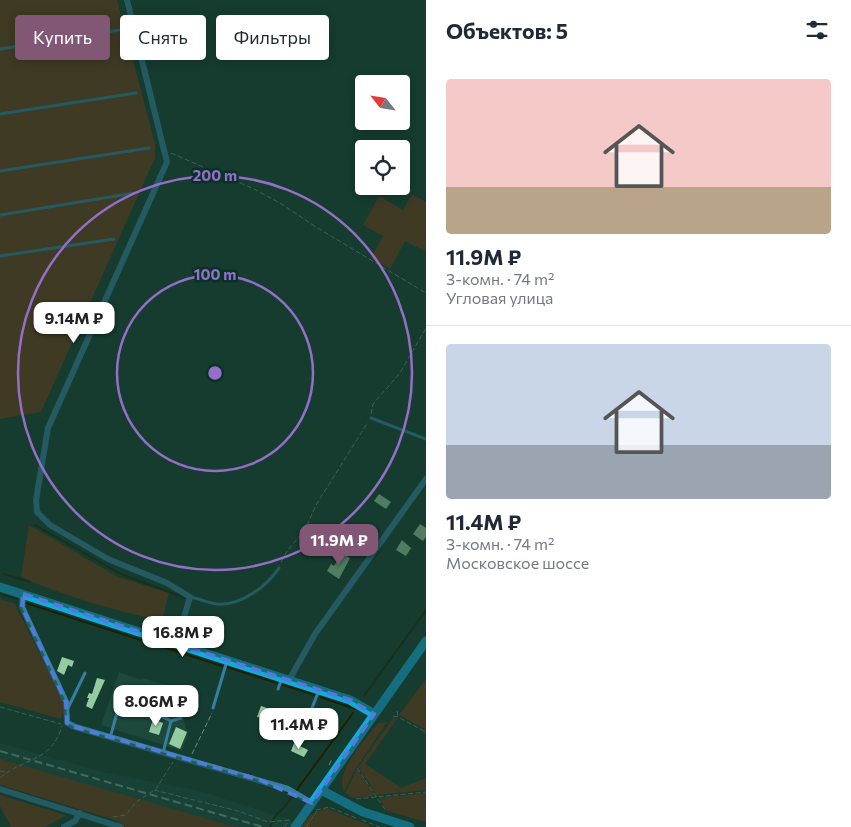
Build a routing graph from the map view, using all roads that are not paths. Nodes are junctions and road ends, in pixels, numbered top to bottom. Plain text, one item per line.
1 (127, 0) edge
2 (119, 30) dead end
3 (0, 50) edge
4 (136, 93) dead end
5 (0, 114) edge
6 (149, 148) dead end
7 (0, 171) edge
8 (134, 194) dead end
9 (0, 215) edge
10 (114, 239) dead end
11 (0, 256) edge
12 (371, 418) road end
13 (426, 439) edge
14 (426, 479) edge
15 (279, 568) road end
16 (0, 586) edge
17 (23, 594) junction
18 (190, 597) junction
19 (426, 641) edge
20 (176, 644) junction
21 (227, 660) junction
22 (85, 673) dead end
23 (286, 679) junction
24 (278, 689) dead end
25 (319, 690) junction
26 (159, 696) dead end
27 (68, 708) junction
28 (213, 708) road end
29 (374, 714) junction
30 (165, 718) junction
31 (181, 718) dead end
32 (171, 721) junction
33 (305, 726) dead end
34 (110, 738) junction
35 (163, 753) junction
36 (0, 789) edge
37 (321, 790) junction
38 (315, 806) junction
39 (80, 813) junction
40 (64, 827) edge
41 (121, 827) edge
42 (295, 827) edge
43 (410, 827) edge

1 - 18 street
2 - 3 lane
4 - 5 lane
6 - 7 lane
8 - 9 lane
10 - 11 lane
12 - 13 lane
14 - 23 street
15 - 18 lane
16 - 17 main road
17 - 20 main road
17 - 27 street
18 - 20 street
19 - 29 main road
20 - 21 main road
21 - 23 main road
21 - 28 lane
22 - 27 lane
23 - 24 lane
23 - 25 main road
25 - 29 main road
25 - 33 lane
26 - 30 lane
27 - 34 street
29 - 37 main road
30 - 32 lane
30 - 34 lane
31 - 32 lane
32 - 35 lane
34 - 35 street
35 - 38 street
36 - 39 street
37 - 38 main road
37 - 43 main road
38 - 42 main road
39 - 40 street
39 - 41 street

